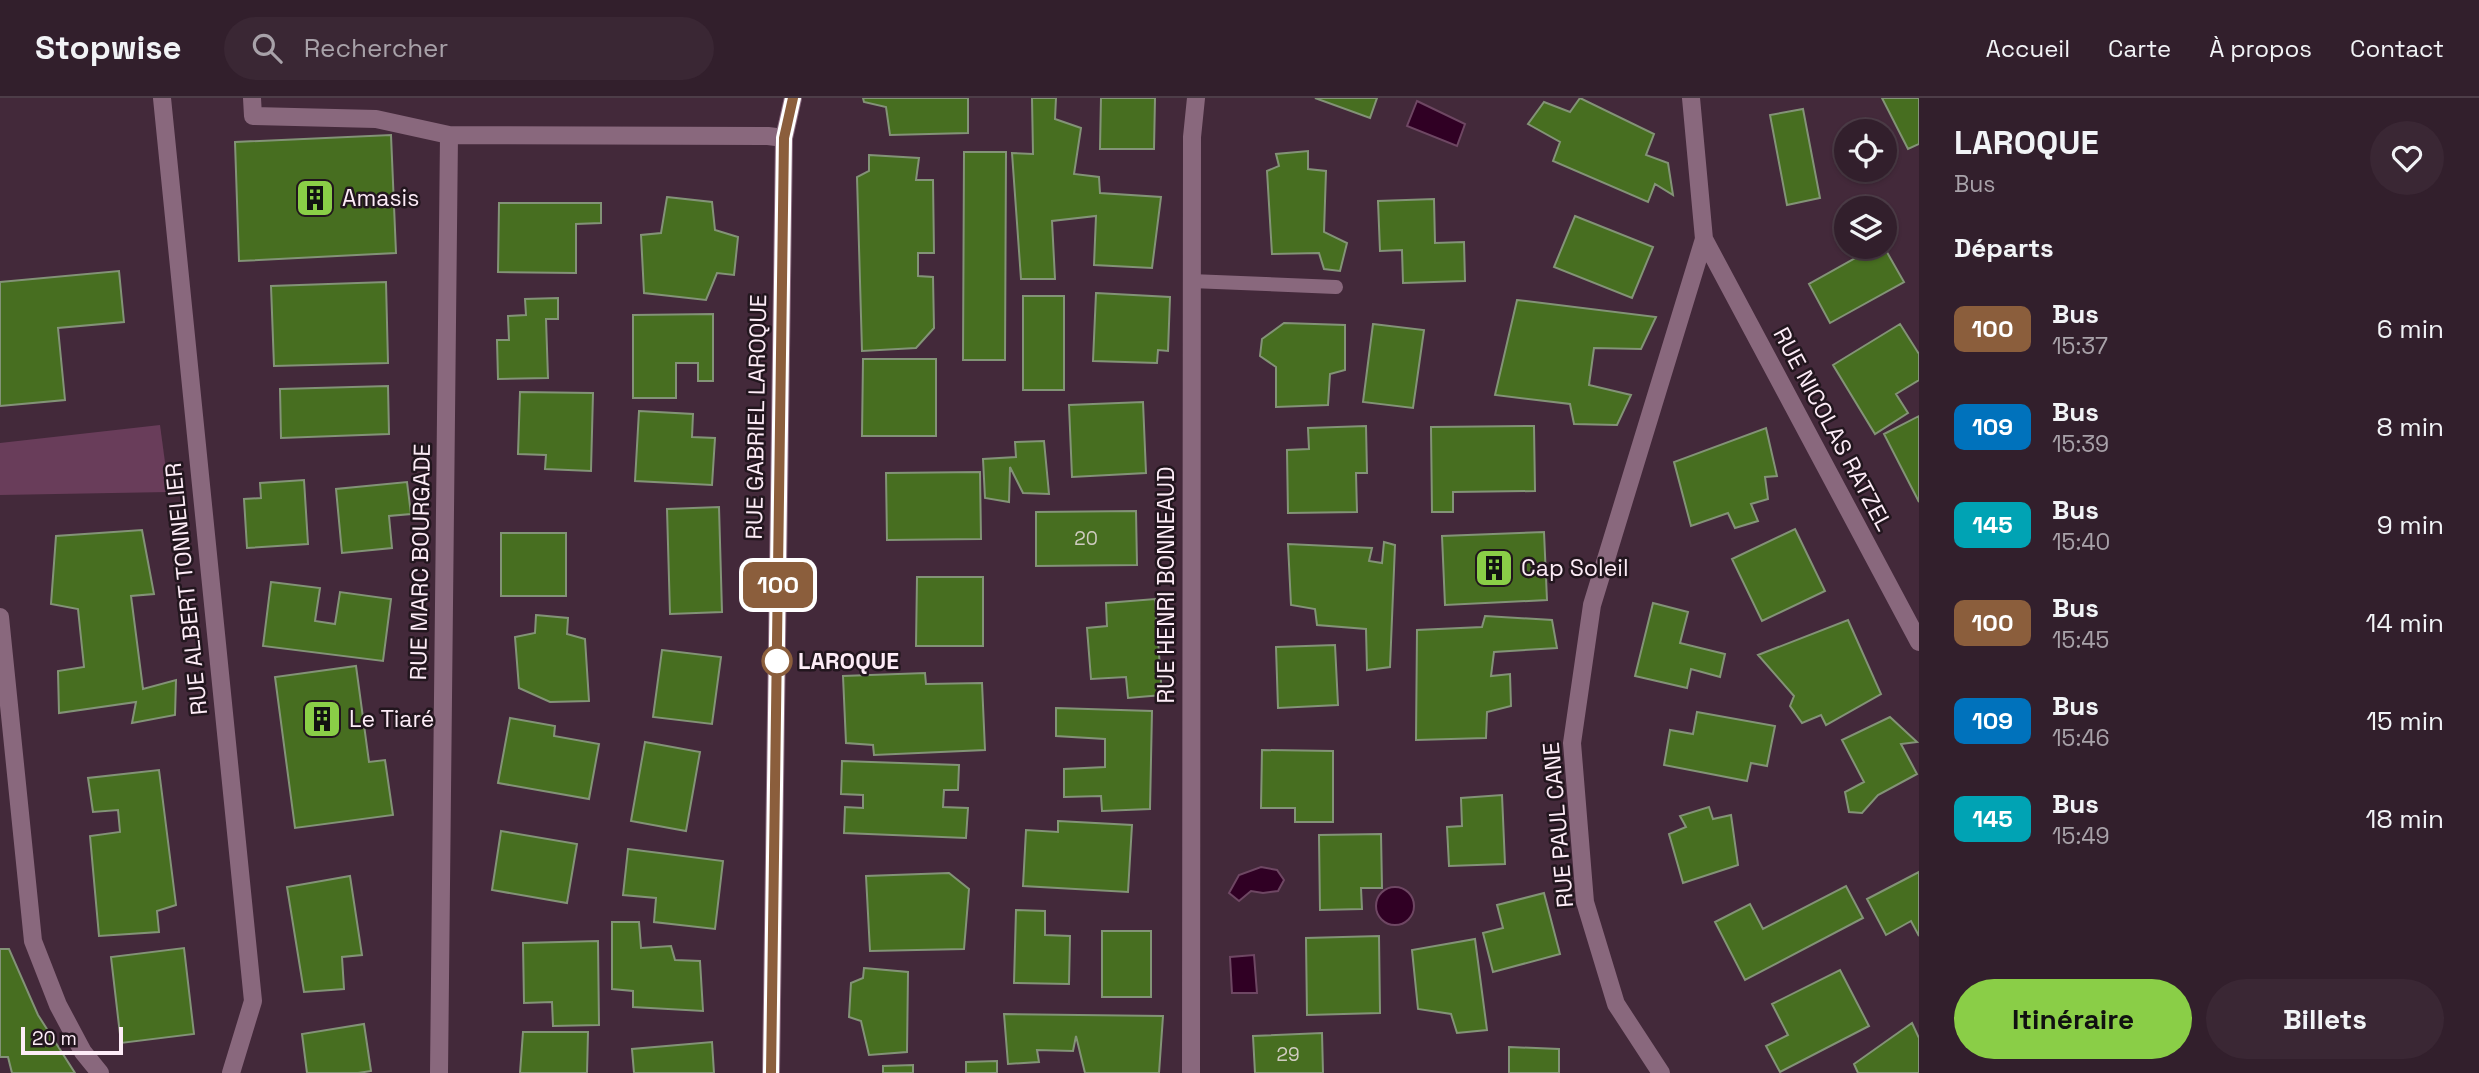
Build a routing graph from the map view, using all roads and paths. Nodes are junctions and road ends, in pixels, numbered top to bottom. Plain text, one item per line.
1 (162, 98) edge
2 (252, 98) edge
3 (793, 98) edge
4 (1196, 98) edge
5 (1691, 98) edge
6 (449, 135) junction
7 (784, 138) junction
8 (1704, 239) junction
9 (1191, 281) junction
10 (1336, 287) dead end
11 (0, 617) edge
12 (1919, 642) edge
13 (100, 1073) edge
14 (231, 1073) edge
15 (439, 1073) edge
16 (771, 1073) edge
17 (1191, 1073) edge
18 (1661, 1073) edge

1 - 14 street, RUE ALBERT TONNELIER
2 - 6 street
3 - 7 street, RUE GABRIEL LAROQUE
4 - 9 street, RUE HENRI BONNEAUD
5 - 8 street
6 - 7 street
6 - 15 street, RUE MARC BOURGADE
7 - 16 street, RUE GABRIEL LAROQUE
8 - 12 street, RUE NICOLAS RATZEL
8 - 18 street, RUE PAUL CANE
9 - 10 lane
9 - 17 street, RUE HENRI BONNEAUD
11 - 13 street

